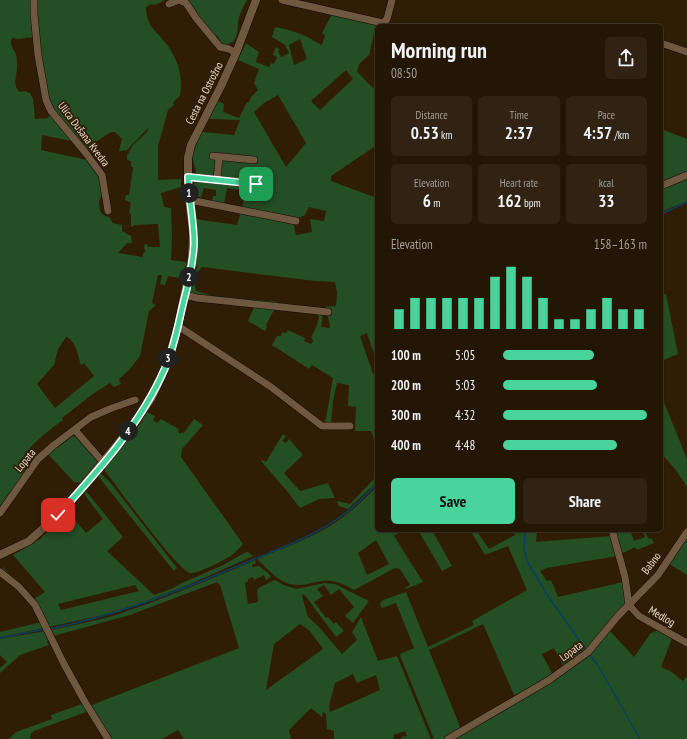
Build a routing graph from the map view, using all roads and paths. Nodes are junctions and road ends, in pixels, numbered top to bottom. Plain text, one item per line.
1 (34, 0) edge
2 (256, 0) edge
3 (282, 0) edge
4 (392, 0) edge
5 (168, 4) dead end
6 (381, 24) edge
7 (385, 24) edge
8 (663, 44) edge
9 (687, 52) edge
10 (236, 54) junction
11 (254, 160) dead end
12 (687, 175) edge
13 (188, 177) junction
14 (218, 180) junction
15 (256, 184) dead end
16 (663, 185) edge
17 (190, 200) junction
18 (108, 211) dead end
19 (296, 221) dead end
20 (185, 295) junction
21 (328, 312) dead end
22 (178, 326) junction
23 (135, 400) dead end
24 (350, 426) dead end
25 (75, 430) junction
26 (103, 462) junction
27 (0, 513) edge
28 (613, 532) edge
29 (687, 532) edge
30 (0, 555) edge
31 (0, 572) edge
32 (630, 605) junction
33 (687, 643) edge
34 (108, 739) edge
35 (448, 739) edge

1 - 18 street, Ulica Dušana Kvedra
2 - 10 street, Cesta na Ostrožno
3 - 6 street
4 - 7 street
5 - 10 street
8 - 9 street
10 - 13 street, Cesta na Ostrožno
11 - 14 street
12 - 16 street
13 - 14 street
13 - 17 street, Cesta na Ostrožno
14 - 15 street
17 - 19 street
17 - 20 street, Cesta na Ostrožno
20 - 21 street
20 - 22 street, Cesta na Ostrožno
22 - 24 street
22 - 26 street, Cesta na Ostrožno
23 - 25 street, Lopata
25 - 26 street
25 - 27 street, Lopata
26 - 30 street, Cesta na Ostrožno
28 - 32 street
29 - 32 street, Babno
31 - 34 street
32 - 33 street, Medlog
32 - 35 street, Lopata

